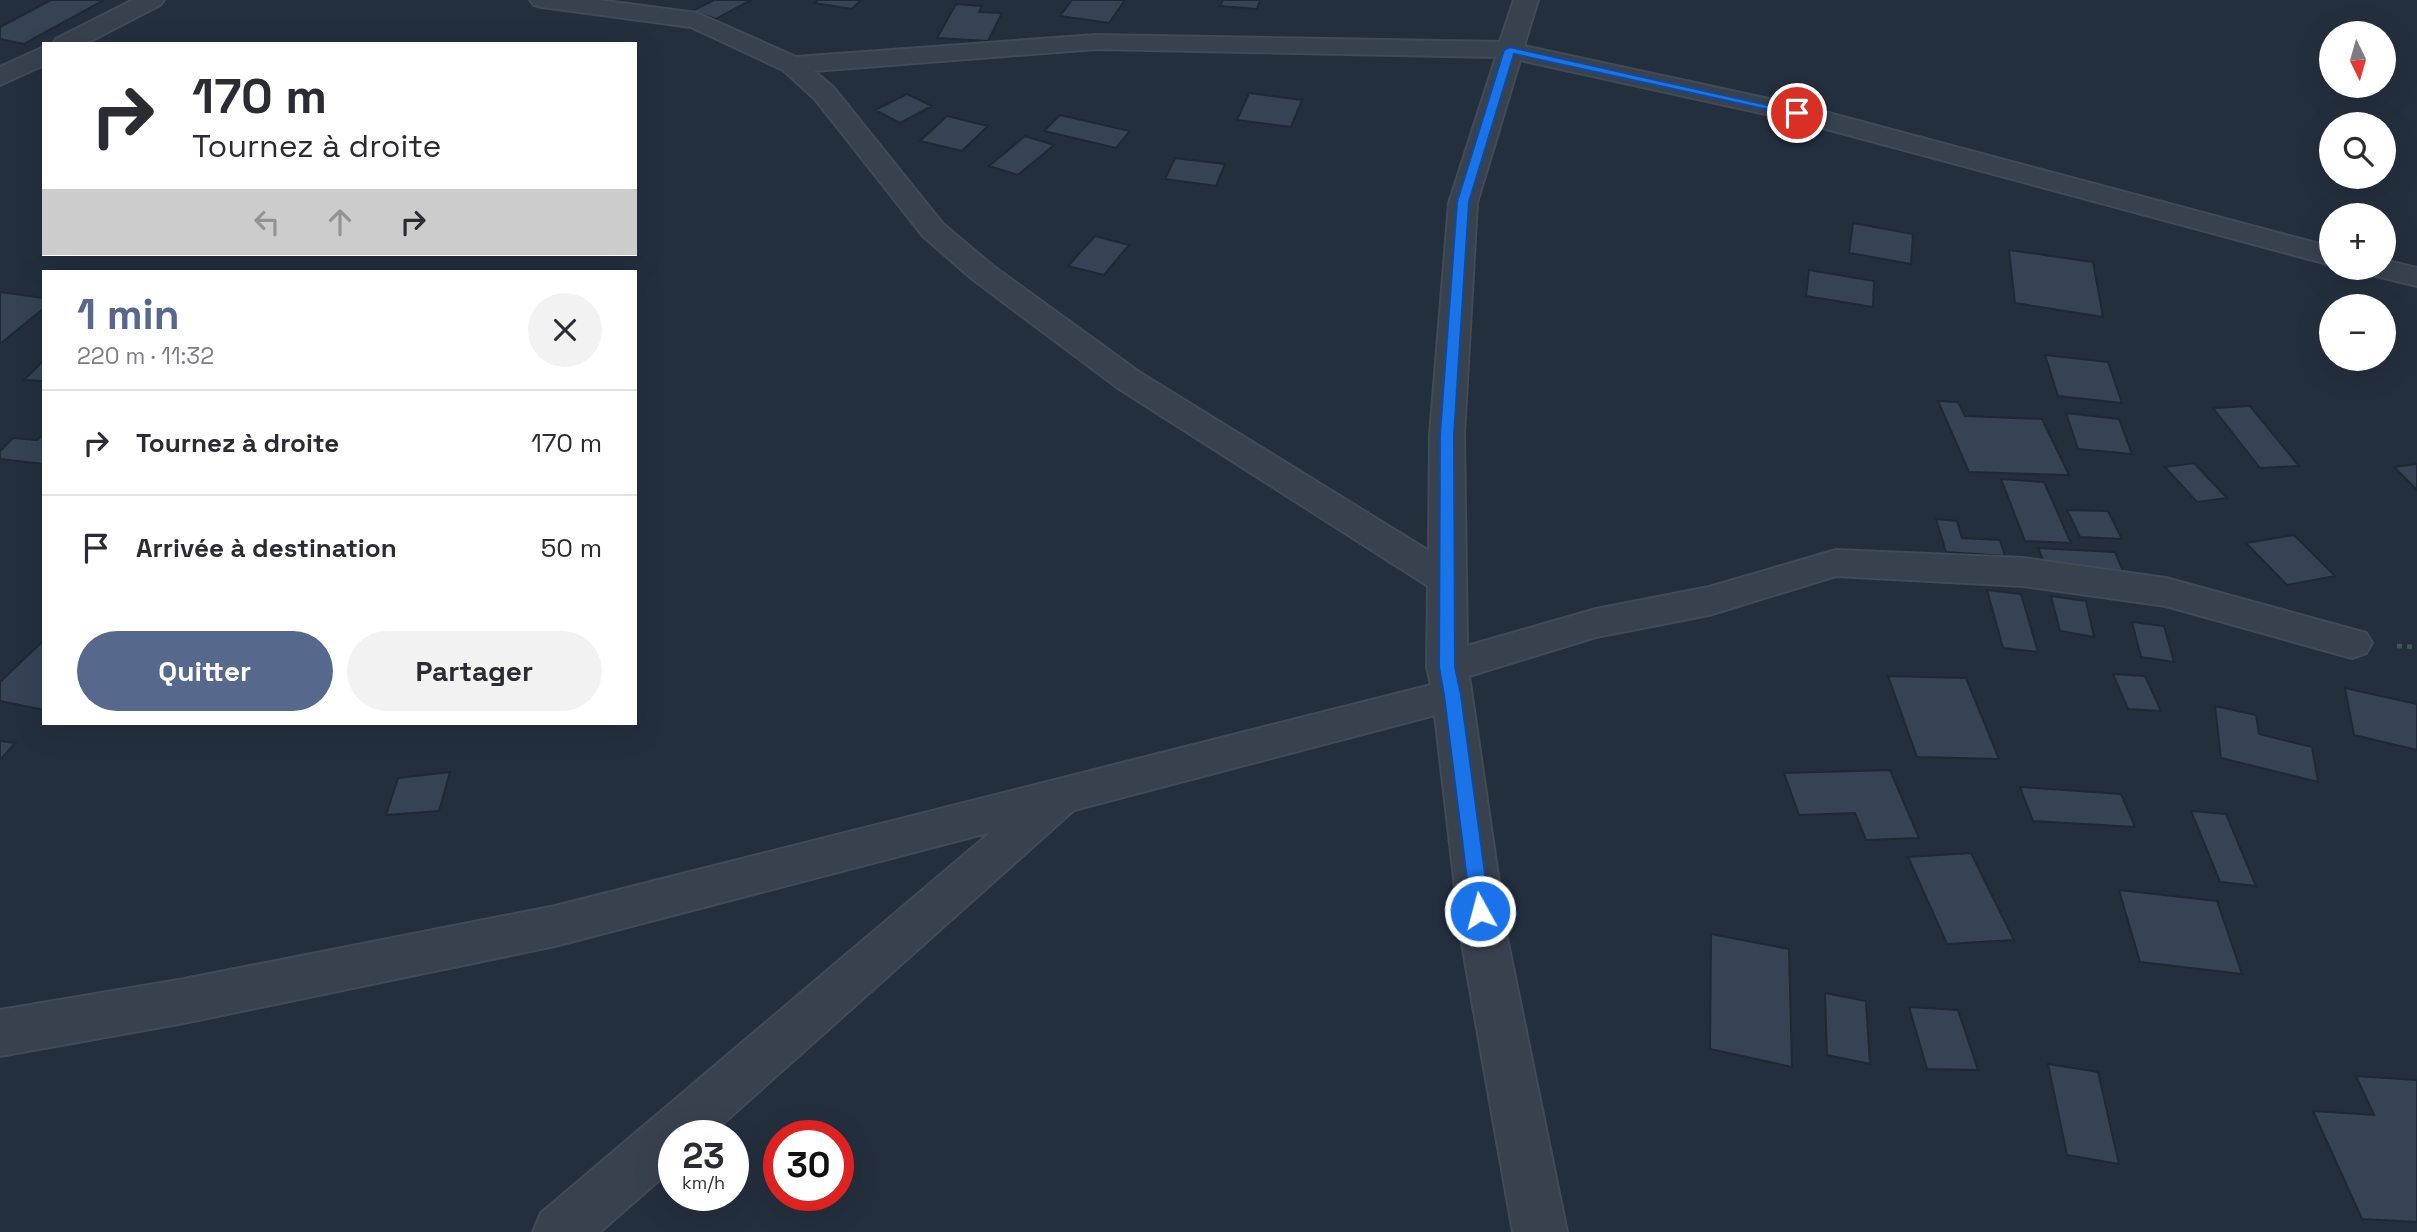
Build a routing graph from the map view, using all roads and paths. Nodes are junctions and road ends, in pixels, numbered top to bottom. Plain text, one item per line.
1 (152, 0) edge
2 (542, 0) edge
3 (1526, 0) edge
4 (69, 42) edge
5 (1510, 50) junction
6 (42, 56) edge
7 (792, 65) junction
8 (0, 76) edge
9 (2319, 253) edge
10 (2396, 272) edge
11 (2417, 276) edge
12 (1447, 580) junction
13 (2352, 643) dead end
14 (1450, 681) junction
15 (1064, 795) junction
16 (0, 1033) edge
17 (560, 1232) edge
18 (1540, 1232) edge

1 - 4 street
2 - 7 street
3 - 5 street
5 - 7 street
5 - 9 street
5 - 12 street
6 - 8 street
7 - 12 street
10 - 11 street
12 - 14 street
13 - 14 street
14 - 15 street
14 - 18 street
15 - 16 street
15 - 17 street

